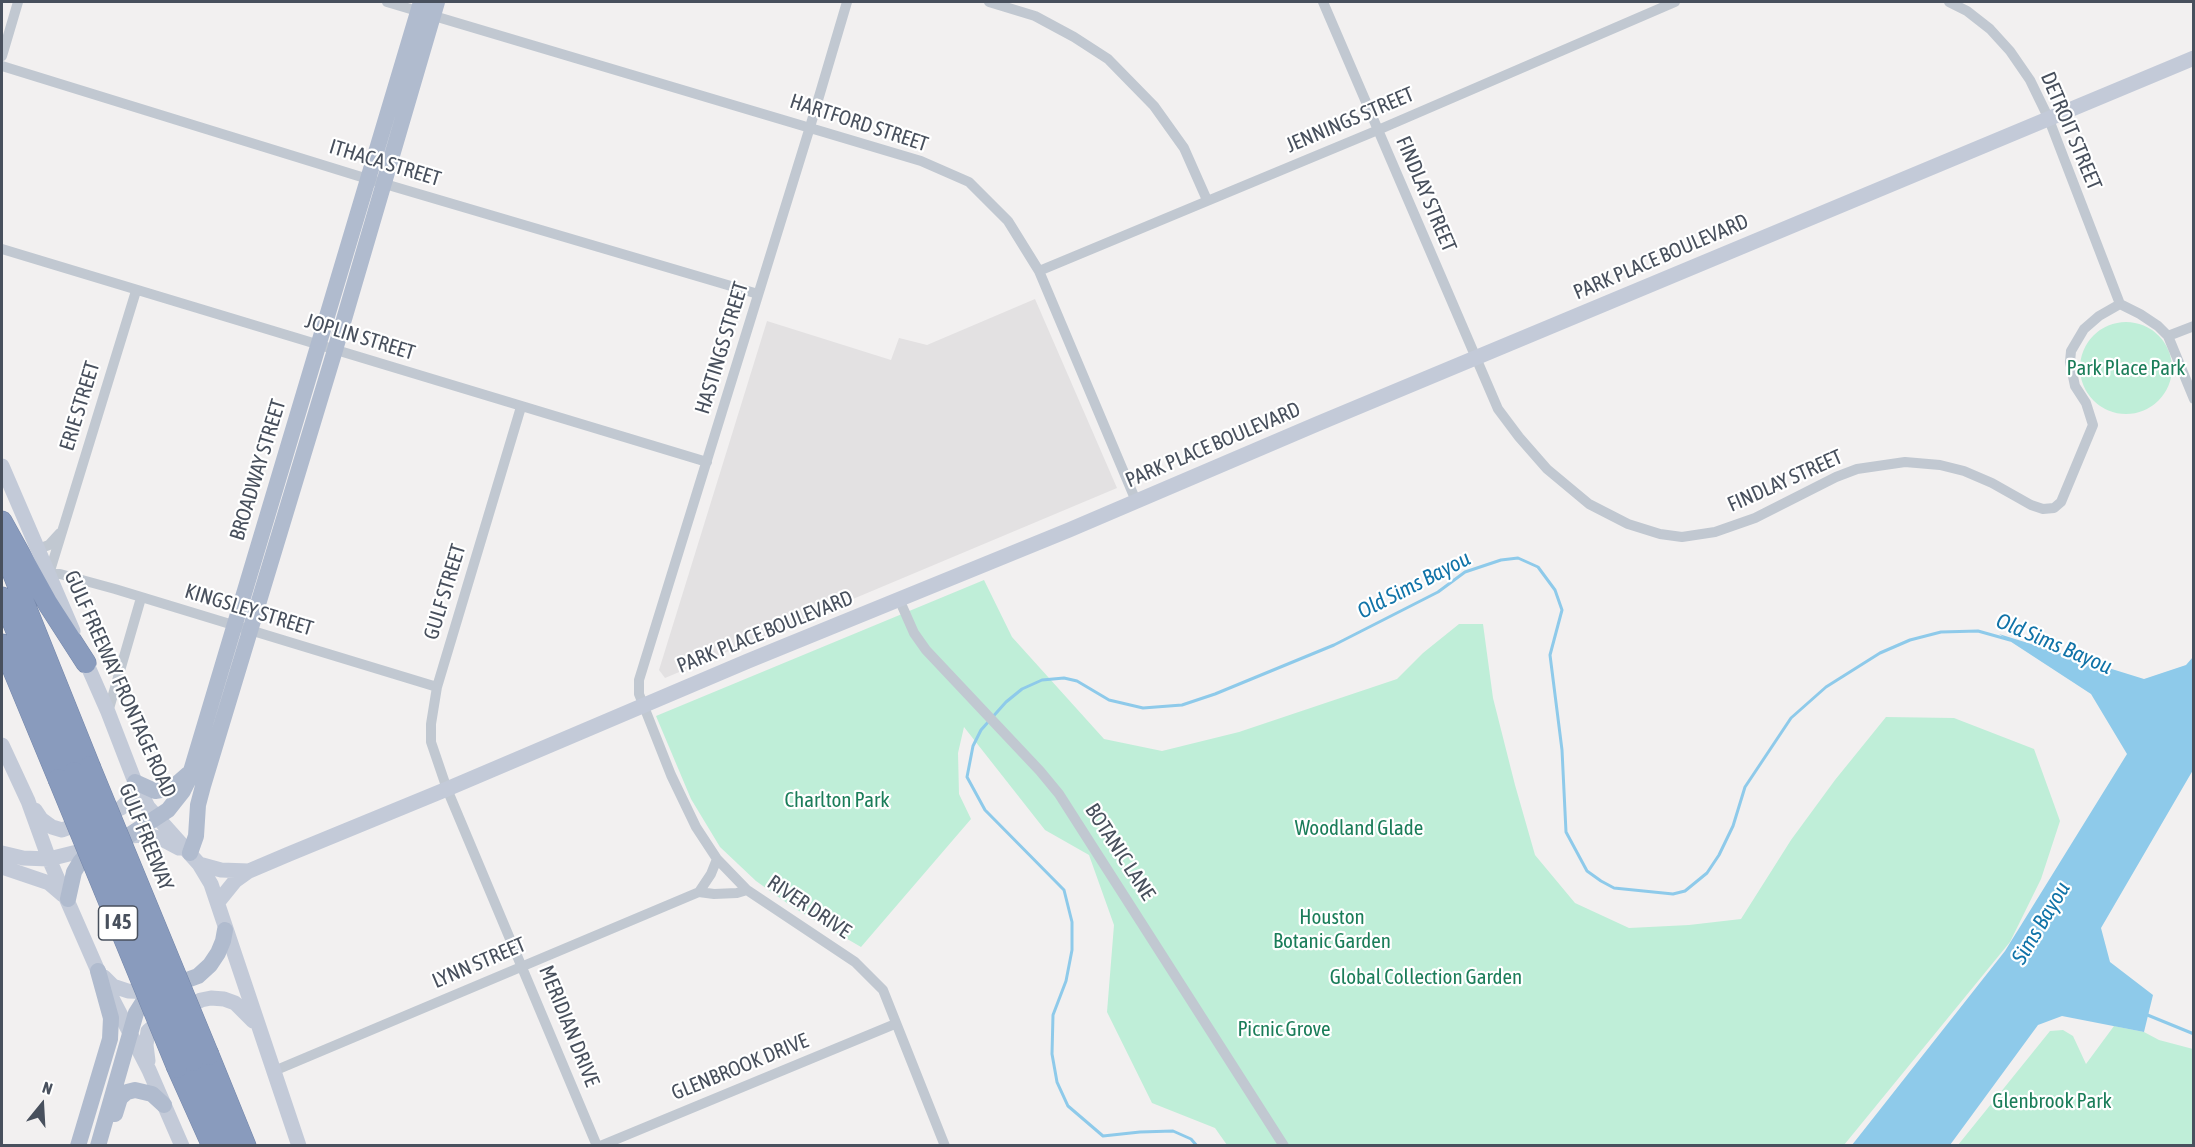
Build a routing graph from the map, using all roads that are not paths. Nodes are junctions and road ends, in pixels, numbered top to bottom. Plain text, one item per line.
1 (18, 2) edge
2 (387, 2) edge
3 (847, 2) edge
4 (989, 2) edge
5 (1323, 2) edge
6 (1675, 2) edge
7 (1949, 2) edge
8 (427, 7) edge
9 (2, 56) edge
10 (2193, 58) edge
11 (2, 66) edge
12 (2048, 117) junction
13 (810, 127) junction
14 (1378, 130) junction
15 (376, 181) junction
16 (1207, 200) junction
17 (2, 249) edge
18 (1039, 271) junction
19 (136, 291) junction
20 (758, 294) junction
21 (2120, 304) junction
22 (2193, 326) edge
23 (2168, 336) junction
24 (327, 347) junction
25 (1475, 358) junction
26 (2193, 399) edge
27 (521, 407) junction
28 (707, 462) junction
29 (2, 466) edge
30 (1136, 501) junction
31 (2, 521) edge
32 (60, 533) junction
33 (2, 547) edge
34 (38, 549) junction
35 (49, 574) junction
36 (2, 597) edge
37 (141, 598) junction
38 (899, 599) junction
39 (242, 628) junction
40 (2, 644) edge
41 (86, 663) junction
42 (437, 687) junction
43 (643, 705) junction
44 (108, 712) junction
45 (2, 746) edge
46 (194, 763) junction
47 (74, 772) junction
48 (135, 782) junction
49 (447, 789) junction
50 (28, 801) junction
51 (156, 817) junction
52 (128, 836) junction
53 (93, 848) junction
54 (2, 853) edge
55 (49, 859) junction
56 (195, 859) junction
57 (717, 859) junction
58 (2, 867) edge
59 (249, 871) junction
60 (747, 890) junction
61 (699, 892) junction
62 (68, 899) junction
63 (218, 902) junction
64 (225, 930) junction
65 (523, 966) junction
66 (98, 971) junction
67 (154, 992) junction
68 (895, 1024) junction
69 (260, 1031) junction
70 (130, 1033) junction
71 (193, 1061) junction
72 (149, 1070) junction
73 (274, 1071) junction
74 (164, 1105) junction
75 (105, 1122) junction
76 (241, 1143) edge
77 (78, 1146) edge
78 (98, 1146) edge
79 (182, 1146) edge
80 (212, 1146) edge
81 (299, 1146) edge
82 (599, 1146) edge
83 (945, 1146) edge
84 (1284, 1146) edge

1 - 9 street
2 - 8 street, HARTFORD STREET
3 - 13 street, HASTINGS STREET
4 - 16 street
5 - 14 street, FINDLAY STREET
6 - 14 street, JENNINGS STREET
7 - 12 street, DETROIT STREET
8 - 13 street, HARTFORD STREET
8 - 15 main road, BROADWAY STREET
10 - 12 street, PARK PLACE BOULEVARD
11 - 15 street, ITHACA STREET
12 - 21 street, DETROIT STREET
12 - 25 street, PARK PLACE BOULEVARD
13 - 18 street, HARTFORD STREET
13 - 20 street, HASTINGS STREET
14 - 16 street, JENNINGS STREET
14 - 25 street, FINDLAY STREET
15 - 20 street, ITHACA STREET
15 - 24 main road, BROADWAY STREET
16 - 18 street, JENNINGS STREET
17 - 19 street, JOPLIN STREET
18 - 30 street, HARTFORD STREET
19 - 24 street, JOPLIN STREET
19 - 32 street, ERIE STREET
20 - 28 street, HASTINGS STREET
21 - 23 street
21 - 25 street, FINDLAY STREET
22 - 23 street
23 - 26 street
24 - 27 street, JOPLIN STREET
24 - 39 main road, BROADWAY STREET
25 - 30 street, PARK PLACE BOULEVARD
27 - 28 street, JOPLIN STREET
27 - 42 street, GULF STREET
28 - 43 street, HASTINGS STREET
29 - 34 street, GULF FREEWAY FRONTAGE ROAD
30 - 38 street, PARK PLACE BOULEVARD
31 - 41 highway
32 - 34 street
32 - 35 street, ERIE STREET
33 - 47 highway, GULF FREEWAY / I 45
34 - 35 street, GULF FREEWAY FRONTAGE ROAD
35 - 37 street, KINGSLEY STREET
35 - 41 street, GULF FREEWAY FRONTAGE ROAD
36 - 47 highway, GULF FREEWAY / I 45
37 - 39 street, KINGSLEY STREET
37 - 44 street
38 - 43 street, PARK PLACE BOULEVARD
38 - 84 street, BOTANIC LANE
39 - 42 street, KINGSLEY STREET
39 - 46 main road, BROADWAY STREET
39 - 56 main road, BROADWAY STREET
40 - 47 highway, GULF FREEWAY / I 45
41 - 44 street, GULF FREEWAY FRONTAGE ROAD
42 - 49 street, GULF STREET
43 - 49 street, PARK PLACE BOULEVARD
43 - 57 street, RIVER DRIVE
44 - 48 street, GULF FREEWAY FRONTAGE ROAD
45 - 50 street
46 - 48 main road
46 - 51 main road, BROADWAY STREET
47 - 71 highway, GULF FREEWAY / I 45, bridge
48 - 50 street
48 - 51 street, GULF FREEWAY FRONTAGE ROAD
49 - 59 street, PARK PLACE BOULEVARD
49 - 65 street, MERIDIAN DRIVE
50 - 55 street
51 - 52 main road, BROADWAY STREET
51 - 56 street, GULF FREEWAY FRONTAGE ROAD
52 - 53 main road, BROADWAY STREET
52 - 56 street
53 - 55 street
53 - 62 main road
54 - 55 street
55 - 62 street
56 - 59 street, PARK PLACE BOULEVARD
56 - 63 street, GULF FREEWAY FRONTAGE ROAD
57 - 60 street, RIVER DRIVE
57 - 61 street
58 - 62 street
59 - 63 street, PARK PLACE BOULEVARD
60 - 61 street, LYNN STREET
60 - 68 street, RIVER DRIVE
61 - 65 street, LYNN STREET
62 - 66 street
63 - 64 street, GULF FREEWAY FRONTAGE ROAD
64 - 67 main road
64 - 69 street, GULF FREEWAY FRONTAGE ROAD
65 - 73 street, LYNN STREET
65 - 82 street, MERIDIAN DRIVE
66 - 67 street
66 - 70 street
66 - 77 main road
67 - 70 main road
68 - 82 street, GLENBROOK DRIVE
68 - 83 street, RIVER DRIVE
69 - 72 street
69 - 73 street, GULF FREEWAY FRONTAGE ROAD
70 - 72 street
70 - 75 main road
71 - 76 highway, GULF FREEWAY / I 45
71 - 80 highway, GULF FREEWAY / I 45
72 - 74 street
73 - 81 street, GULF FREEWAY FRONTAGE ROAD
74 - 75 main road
74 - 79 street
75 - 78 main road

